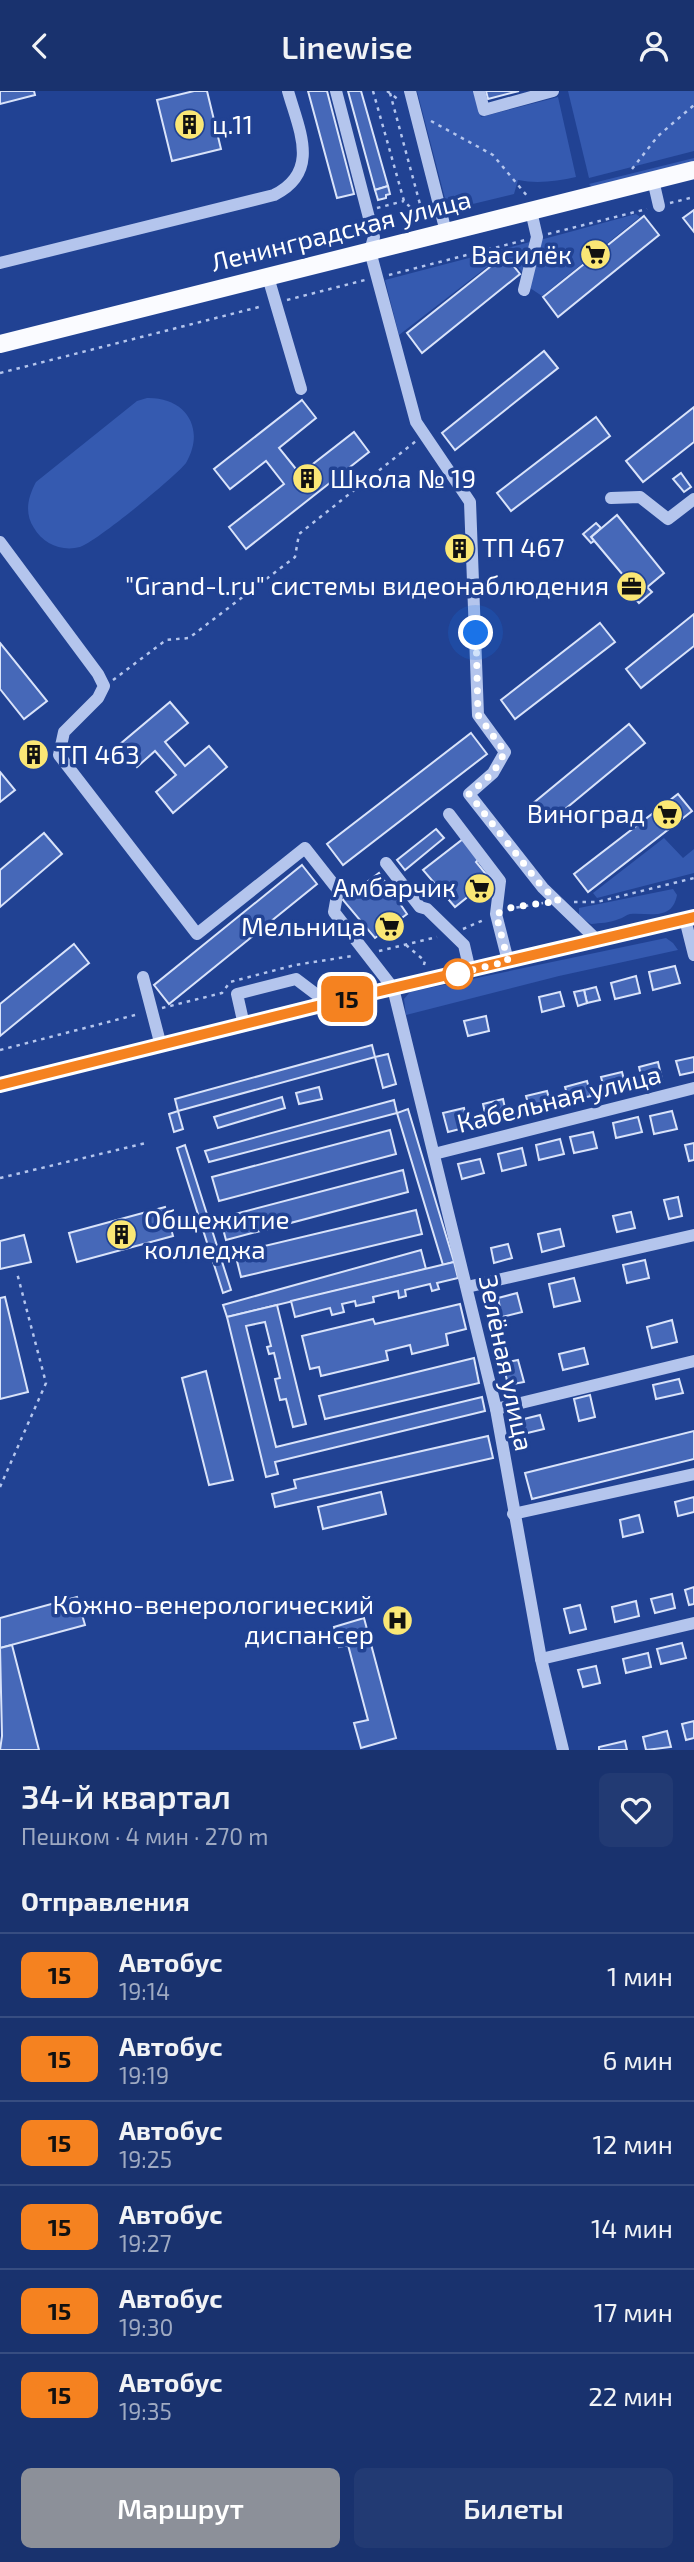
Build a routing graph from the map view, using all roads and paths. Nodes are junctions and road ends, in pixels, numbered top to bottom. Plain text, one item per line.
1 (288, 91) edge
2 (336, 91) edge
3 (373, 91) edge
4 (410, 91) edge
5 (479, 91) edge
6 (553, 91) edge
7 (388, 92) edge
8 (694, 105) edge
9 (415, 113) junction
10 (694, 170) edge
11 (630, 172) dead end
12 (653, 180) junction
13 (694, 197) edge
14 (404, 201) junction
15 (530, 204) junction
16 (659, 206) junction
17 (367, 210) junction
18 (446, 232) junction
19 (537, 237) junction
20 (370, 251) junction
21 (0, 263) edge
22 (268, 277) junction
23 (377, 277) junction
24 (524, 291) dead end
25 (276, 303) junction
26 (0, 344) edge
27 (0, 373) edge
28 (301, 389) dead end
29 (424, 435) junction
30 (611, 498) dead end
31 (694, 499) edge
32 (0, 542) edge
33 (104, 686) junction
34 (449, 814) dead end
35 (386, 863) dead end
36 (694, 878) edge
37 (559, 901) junction
38 (496, 914) junction
39 (690, 918) edge
40 (452, 934) junction
41 (597, 940) junction
42 (406, 945) junction
43 (368, 954) junction
44 (694, 955) edge
45 (508, 961) junction
46 (470, 971) junction
47 (422, 975) dead end
48 (143, 977) dead end
49 (393, 988) junction
50 (329, 1003) junction
51 (152, 1011) junction
52 (244, 1025) junction
53 (161, 1046) junction
54 (0, 1050) edge
55 (0, 1085) edge
56 (694, 1088) edge
57 (146, 1143) dead end
58 (434, 1154) junction
59 (0, 1178) edge
60 (694, 1235) edge
61 (17, 1273) dead end
62 (467, 1287) junction
63 (694, 1361) edge
64 (496, 1409) junction
65 (694, 1474) edge
66 (0, 1487) edge
67 (513, 1514) junction
68 (694, 1623) edge
69 (541, 1659) junction
70 (563, 1750) edge

1 - 21 street
2 - 17 street
3 - 14 path
4 - 9 street
5 - 6 street
7 - 9 path
7 - 14 path
8 - 11 path
9 - 15 path
9 - 18 street
10 - 12 main road, Ленинградская улица
12 - 15 main road, Ленинградская улица
12 - 16 street
13 - 16 path
14 - 17 path
15 - 18 main road, Ленинградская улица
15 - 19 street
16 - 19 path
17 - 20 street
18 - 20 main road, Ленинградская улица
19 - 23 path
19 - 24 street
20 - 22 main road, Ленинградская улица
20 - 23 street
22 - 25 street
22 - 26 main road, Ленинградская улица
23 - 25 path
23 - 29 street
25 - 27 path
25 - 28 street
29 - 33 path
29 - 37 street
30 - 31 street
32 - 33 street
33 - 43 street
34 - 38 street
35 - 40 street
36 - 37 path
37 - 38 path
37 - 41 street
38 - 40 path
38 - 45 street
39 - 41 street
39 - 44 street
40 - 42 path
40 - 46 street
41 - 45 street
42 - 43 path
42 - 47 path
43 - 49 street
43 - 51 path
45 - 46 street
46 - 49 street
48 - 51 street
49 - 50 street
49 - 58 street, Зелёная улица
50 - 52 street
50 - 52 street
51 - 53 street
51 - 54 path
52 - 53 street
53 - 55 street
56 - 58 street, Кабельная улица
57 - 59 path
58 - 62 street, Зелёная улица
60 - 62 street
61 - 66 path
62 - 64 street, Зелёная улица
63 - 64 street
64 - 67 street, Зелёная улица
65 - 67 street
67 - 69 street, Зелёная улица
68 - 69 street
69 - 70 street, Зелёная улица

